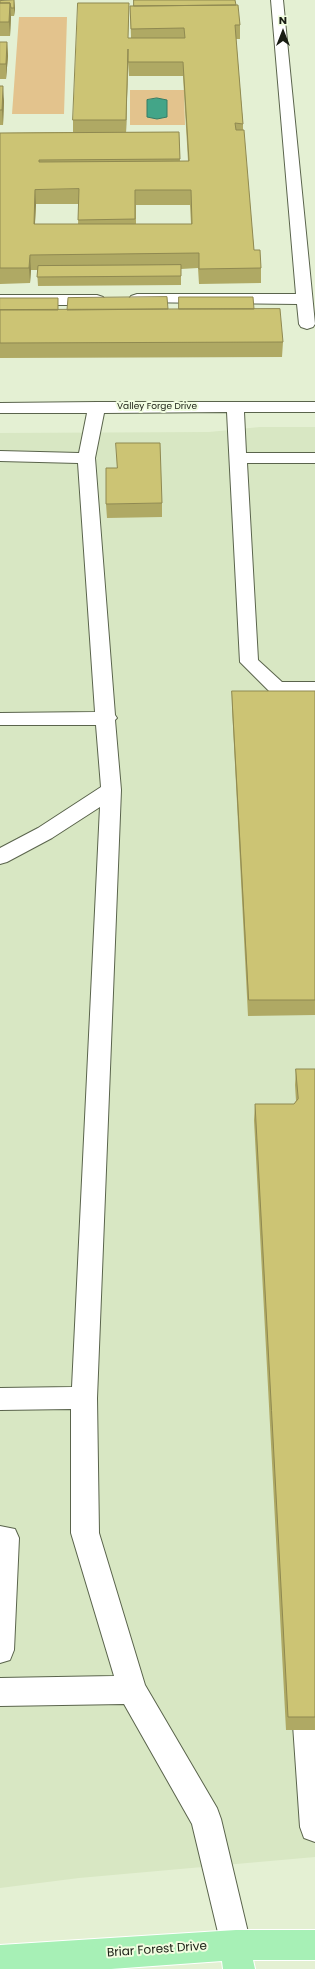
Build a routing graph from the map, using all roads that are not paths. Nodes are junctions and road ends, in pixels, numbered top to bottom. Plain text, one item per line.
1 (277, 0) edge
2 (305, 299) junction
3 (0, 300) edge
4 (109, 300) edge
5 (125, 300) edge
6 (307, 324) dead end
7 (235, 407) junction
8 (315, 407) edge
9 (0, 408) edge
10 (97, 408) junction
11 (0, 456) edge
12 (86, 458) junction
13 (238, 458) junction
14 (315, 458) edge
15 (315, 688) edge
16 (107, 718) junction
17 (0, 720) edge
18 (111, 790) junction
19 (0, 857) edge
20 (84, 1398) junction
21 (0, 1399) edge
22 (0, 1538) edge
23 (0, 1650) edge
24 (315, 1654) edge
25 (132, 1690) junction
26 (0, 1692) edge
27 (315, 1827) edge
28 (315, 1945) edge
29 (238, 1957) edge
30 (0, 1961) edge

1 - 2 street
2 - 5 street
2 - 6 street
3 - 4 street
7 - 8 street, Valley Forge Drive
7 - 10 street, Valley Forge Drive
7 - 13 street
9 - 10 street, Valley Forge Drive
10 - 12 street
11 - 12 street
12 - 16 street
13 - 14 street
13 - 15 street
16 - 17 street
16 - 18 street
18 - 19 street
18 - 20 street
20 - 21 street
20 - 25 street
22 - 23 street
24 - 27 street
25 - 26 street
25 - 29 street
28 - 29 main road, Briar Forest Drive
29 - 30 main road, Briar Forest Drive

